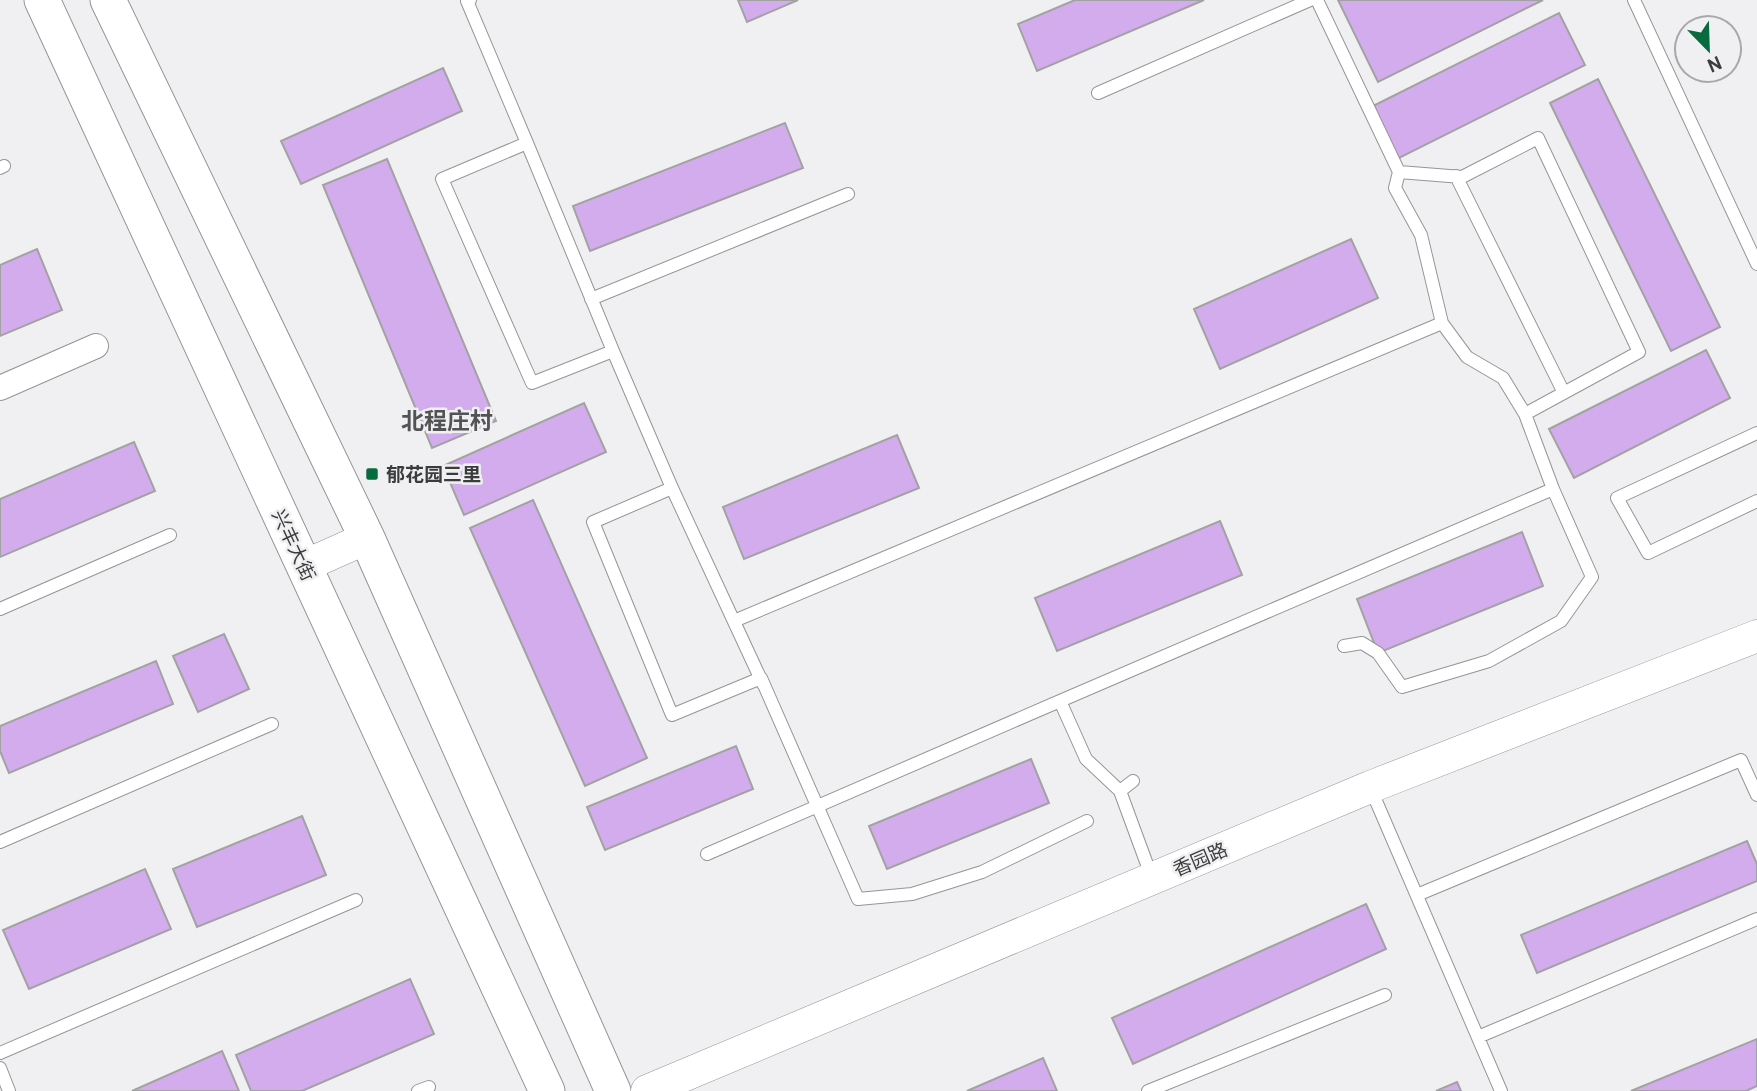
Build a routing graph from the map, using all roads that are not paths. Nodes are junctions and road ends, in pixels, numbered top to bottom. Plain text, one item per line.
1 (41, 0) edge
2 (108, 0) edge
3 (471, 0) edge
4 (1310, 0) edge
5 (1317, 0) edge
6 (1634, 0) edge
7 (1098, 93) dead end
8 (527, 143) junction
9 (1399, 172) junction
10 (1457, 176) junction
11 (848, 194) dead end
12 (1757, 264) edge
13 (591, 299) junction
14 (1442, 323) junction
15 (96, 346) dead end
16 (613, 351) junction
17 (0, 388) edge
18 (1564, 393) junction
19 (1525, 414) junction
20 (1757, 433) edge
21 (672, 488) junction
22 (1553, 489) junction
23 (1757, 501) edge
24 (170, 534) dead end
25 (367, 538) junction
26 (304, 566) junction
27 (0, 608) edge
28 (734, 621) junction
29 (1757, 636) edge
30 (1344, 646) dead end
31 (763, 684) junction
32 (1060, 701) junction
33 (272, 724) dead end
34 (1133, 781) dead end
35 (1370, 788) junction
36 (1120, 791) junction
37 (1757, 796) edge
38 (817, 807) junction
39 (1087, 821) dead end
40 (0, 842) edge
41 (707, 855) dead end
42 (1153, 878) junction
43 (1417, 895) junction
44 (356, 900) dead end
45 (1757, 919) edge
46 (1385, 995) dead end
47 (1478, 1037) junction
48 (0, 1053) edge
49 (1, 1075) edge
50 (9, 1091) edge
51 (547, 1091) edge
52 (613, 1091) edge
53 (647, 1091) edge
54 (1148, 1091) edge
55 (1501, 1091) edge

1 - 26 main road, 兴丰大街
2 - 25 main road
3 - 8 lane
4 - 7 lane
5 - 9 lane
6 - 12 lane
8 - 13 lane
8 - 16 lane
9 - 10 lane
9 - 14 lane
10 - 18 lane
10 - 18 lane
11 - 13 lane
13 - 16 lane
14 - 19 lane
14 - 28 lane
15 - 17 street
16 - 21 lane
18 - 19 lane
19 - 22 lane
20 - 23 lane
21 - 28 lane
21 - 31 lane
22 - 30 lane
22 - 32 lane
24 - 27 lane
25 - 26 street
25 - 52 main road
26 - 51 main road, 兴丰大街
28 - 31 lane
29 - 35 street, 香园路
31 - 38 lane
32 - 36 lane
32 - 38 lane
33 - 40 lane
34 - 36 lane
35 - 42 street, 香园路
35 - 43 lane
36 - 42 lane
37 - 43 lane
38 - 39 lane
38 - 41 lane
42 - 53 street, 香园路
43 - 47 lane
44 - 48 lane
45 - 47 lane
46 - 54 lane
47 - 55 lane
49 - 50 lane

